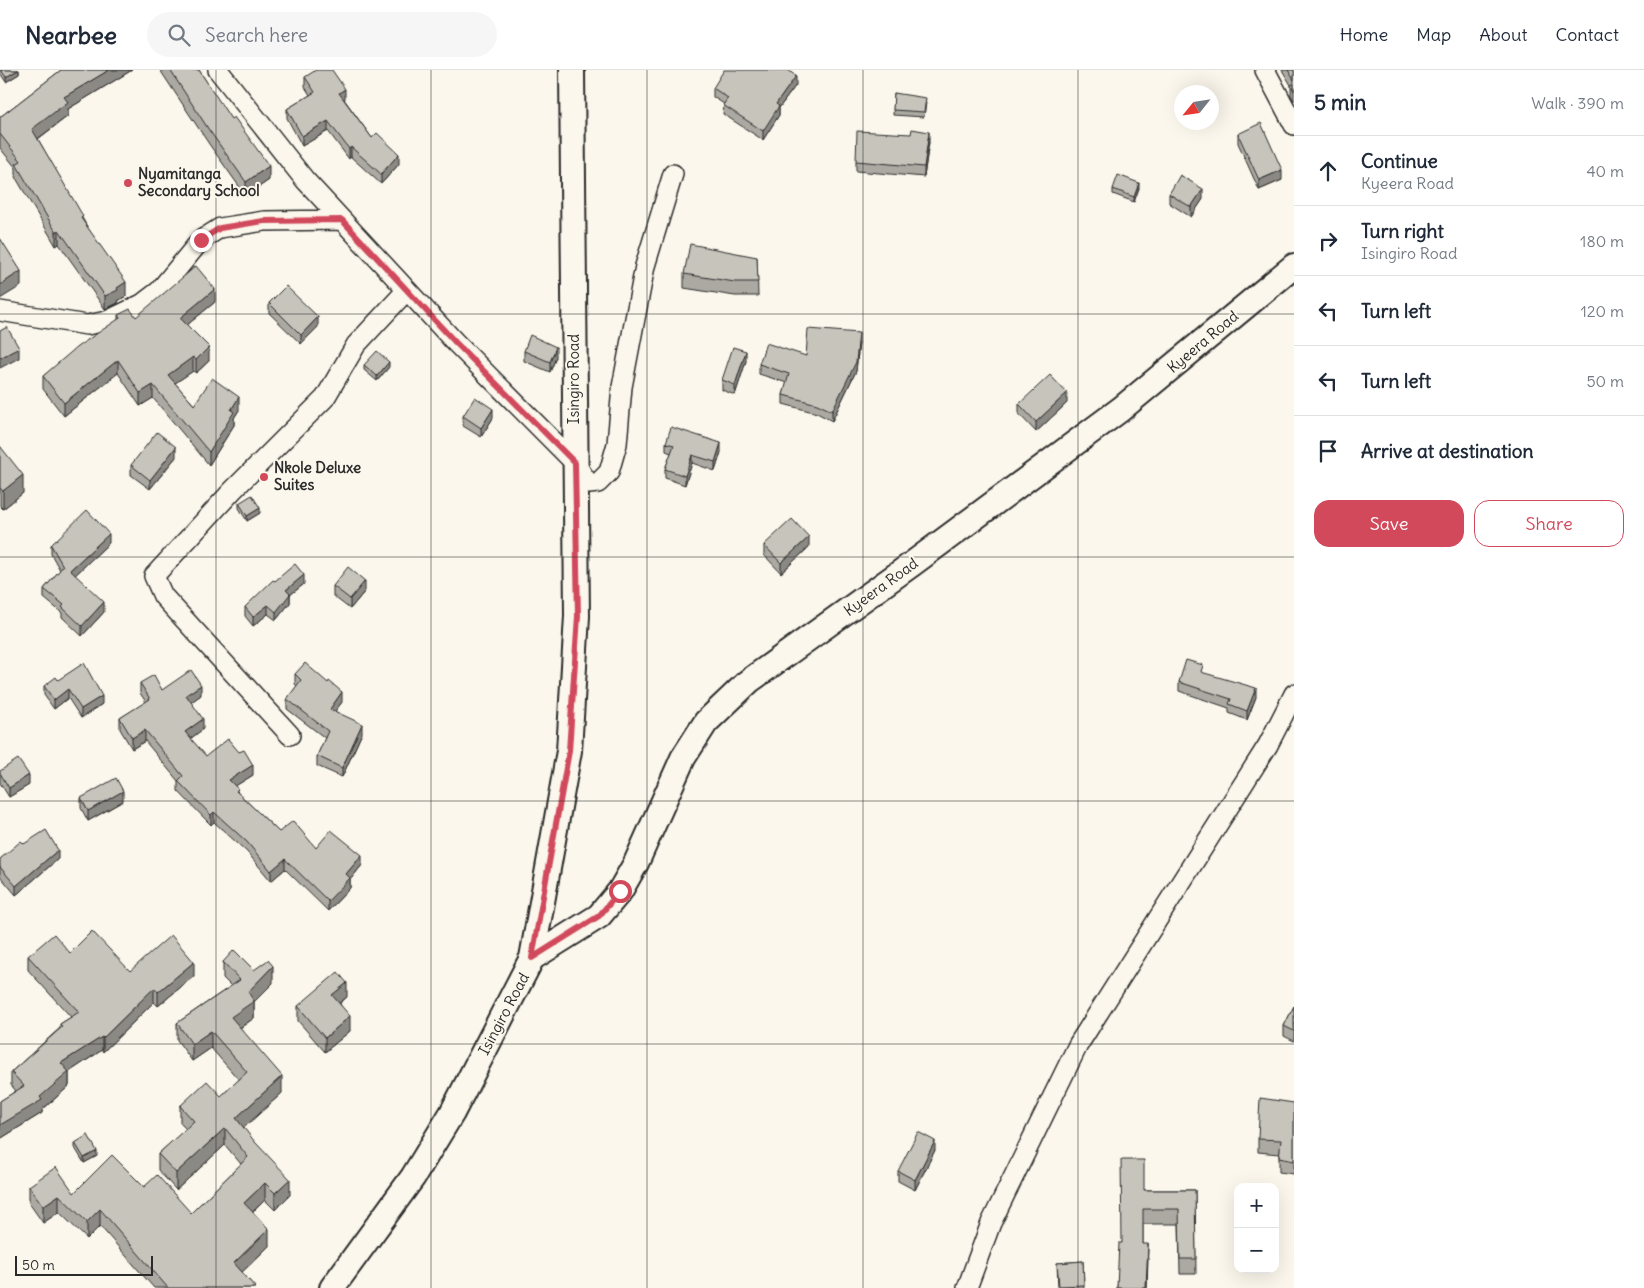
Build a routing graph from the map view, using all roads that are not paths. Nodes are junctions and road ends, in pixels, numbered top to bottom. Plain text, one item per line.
1 (218, 70) edge
2 (572, 70) edge
3 (1265, 70) edge
4 (1294, 126) edge
5 (673, 174) dead end
6 (342, 220) junction
7 (1294, 266) edge
8 (407, 290) junction
9 (0, 311) edge
10 (575, 463) junction
11 (1294, 694) edge
12 (290, 735) dead end
13 (532, 958) junction
14 (332, 1288) edge
15 (967, 1288) edge

1 - 6 street
2 - 10 main road, Isingiro Road
3 - 4 street
5 - 10 street
6 - 8 street
6 - 9 street
7 - 13 main road, Kyeera Road
8 - 10 street
8 - 12 street
10 - 13 main road, Isingiro Road
11 - 15 street
13 - 14 main road, Isingiro Road

